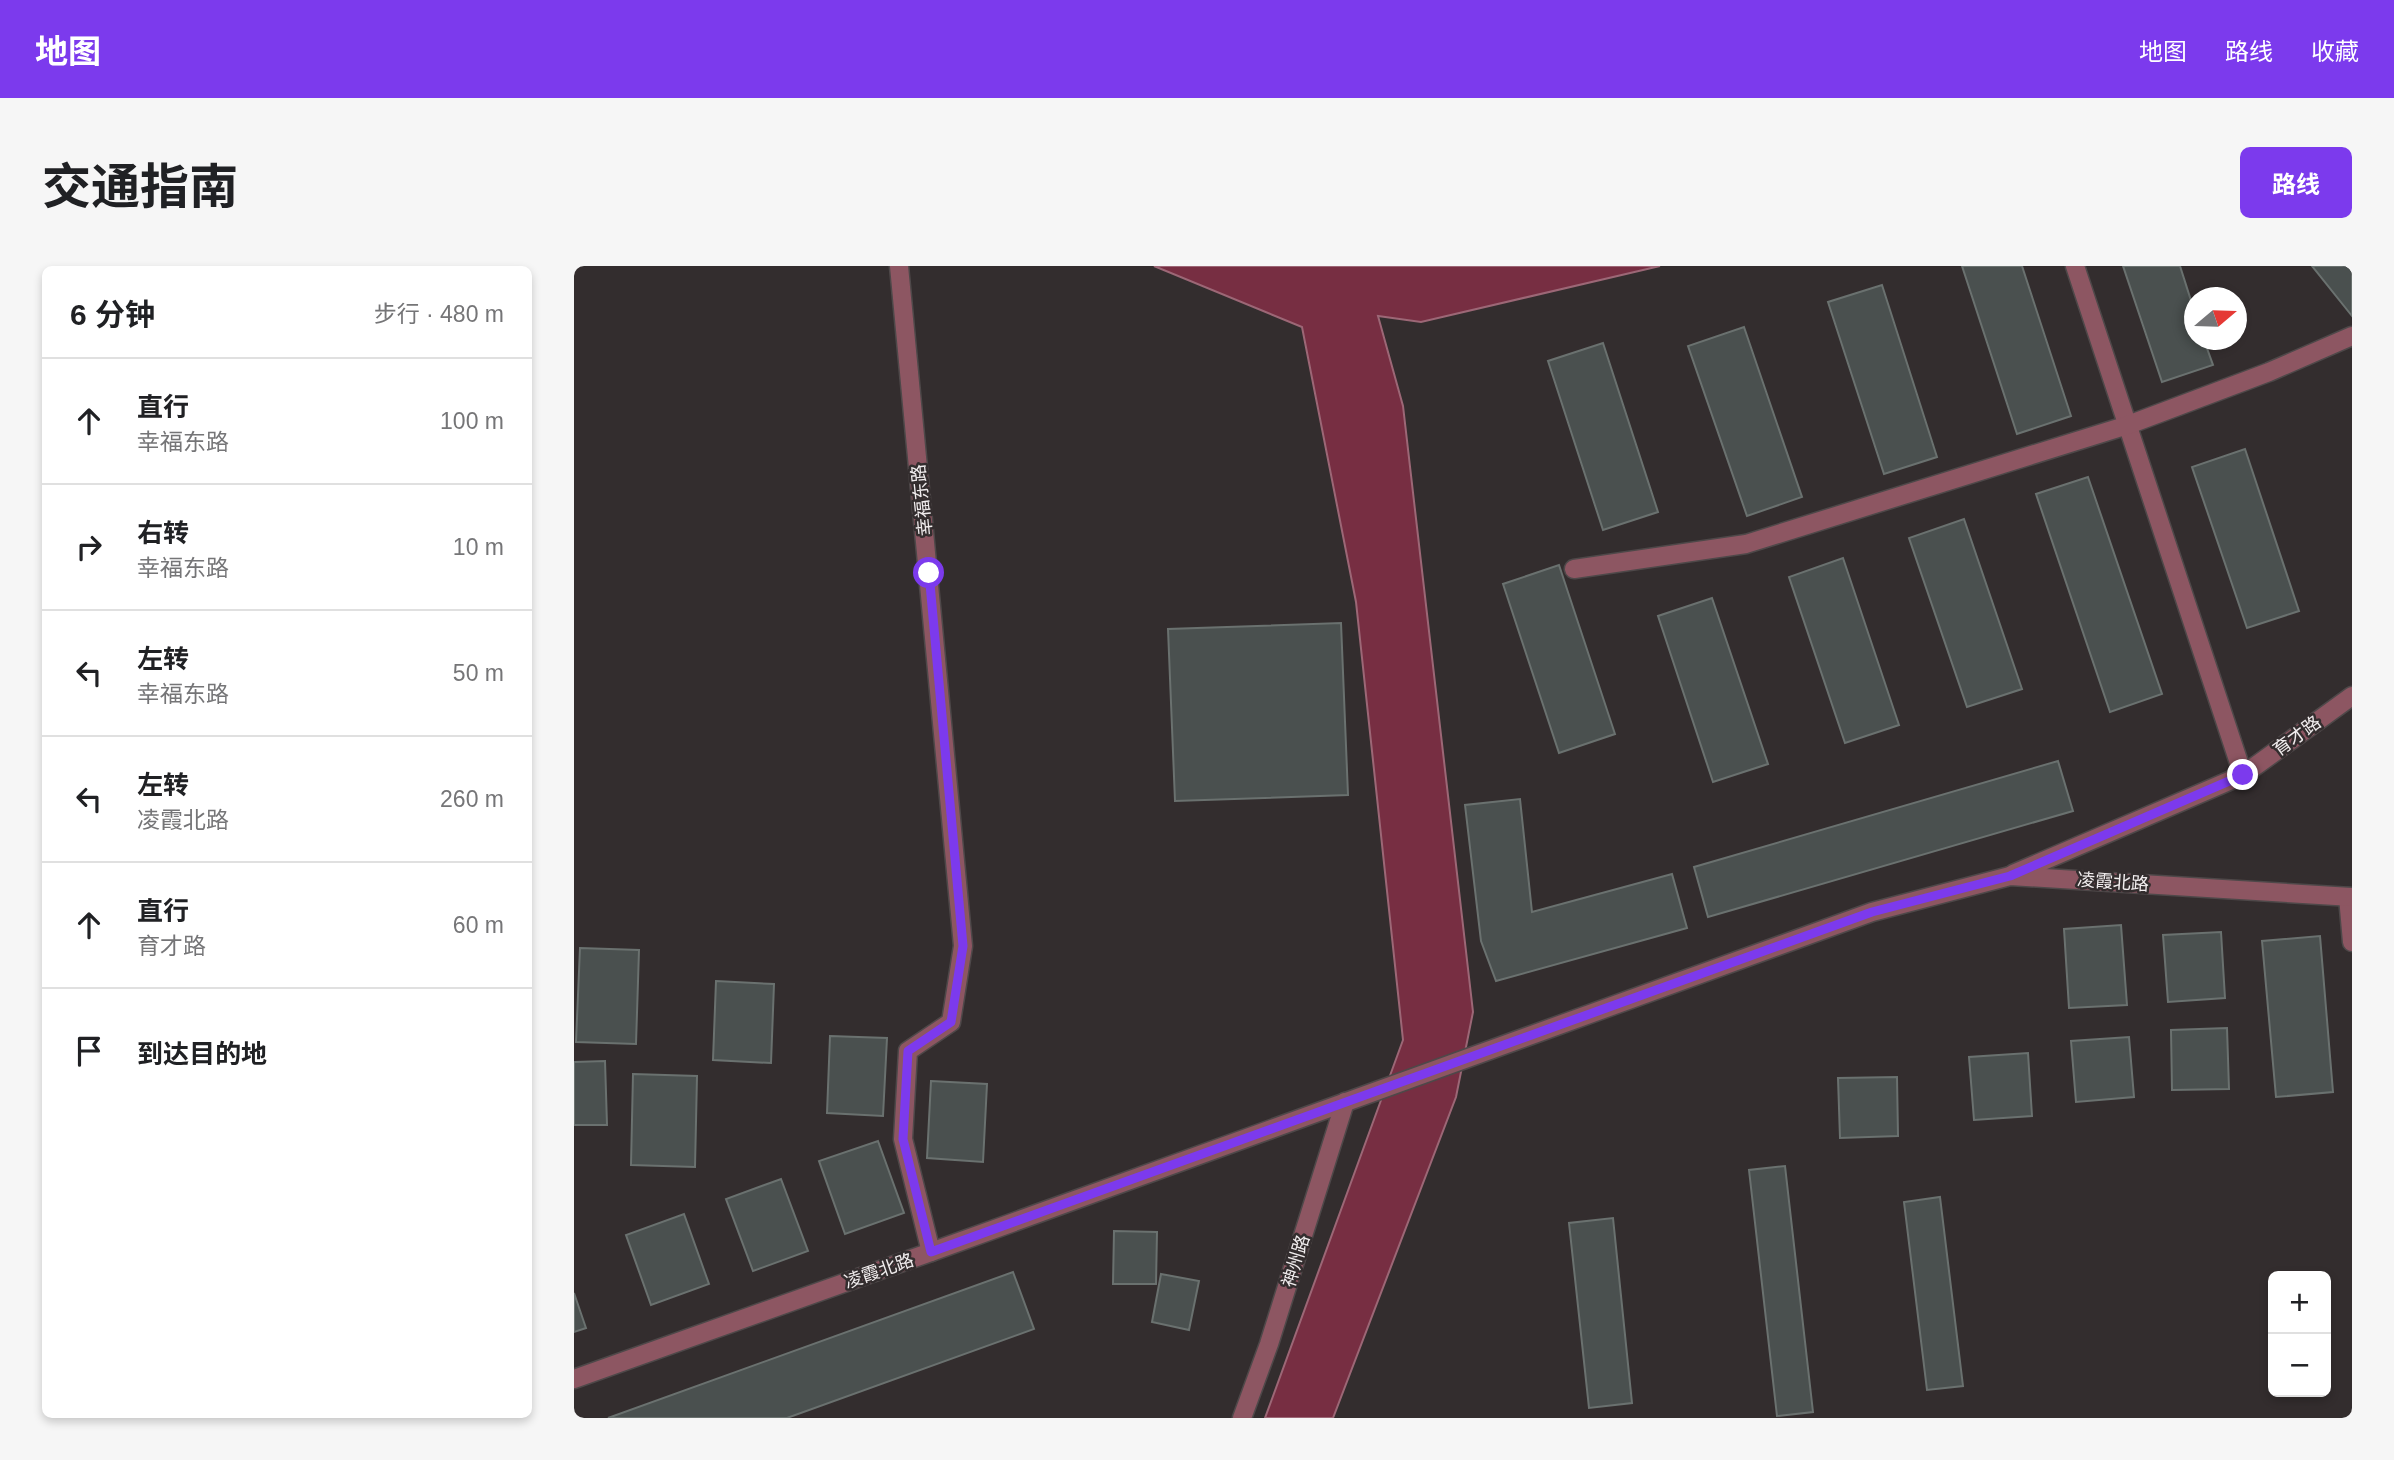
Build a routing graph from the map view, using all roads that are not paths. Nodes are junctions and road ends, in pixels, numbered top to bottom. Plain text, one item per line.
1 (899, 266) edge
2 (2075, 266) edge
3 (2352, 336) edge
4 (2128, 425) junction
5 (1574, 569) dead end
6 (2352, 696) edge
7 (2243, 775) junction
8 (2010, 876) junction
9 (2350, 897) edge
10 (2352, 942) edge
11 (1345, 1102) junction
12 (931, 1252) junction
13 (574, 1379) edge
14 (1242, 1418) edge

1 - 12 street, 幸福东路
2 - 4 street
3 - 4 street
4 - 5 street
4 - 7 street
6 - 7 street, 育才路
7 - 8 street, 育才路
8 - 9 street, 凌霞北路
8 - 11 street, 凌霞北路
9 - 10 street
11 - 12 street, 凌霞北路
11 - 14 street, 神州路
12 - 13 street, 凌霞北路

